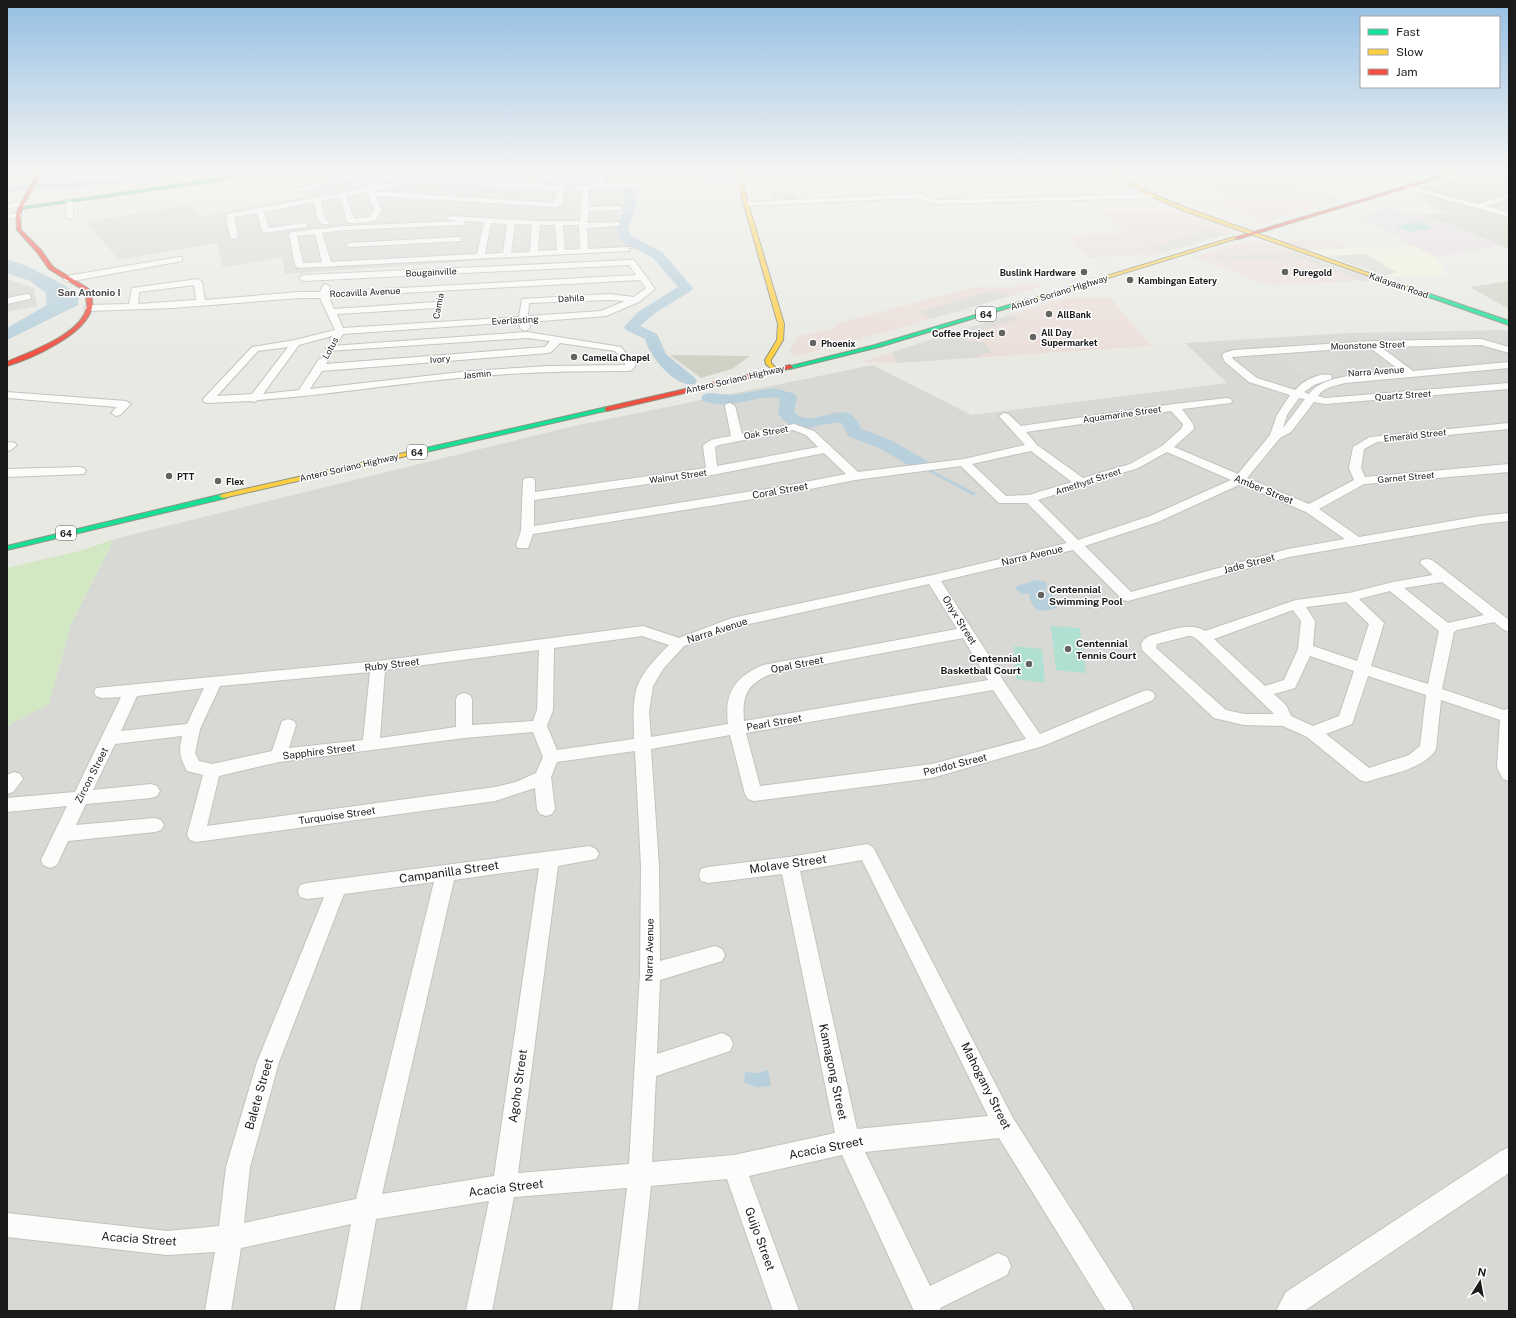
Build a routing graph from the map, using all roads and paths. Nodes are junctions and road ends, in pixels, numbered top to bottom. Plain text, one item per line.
1 (23, 235) edge
2 (295, 235) edge
3 (319, 235) edge
4 (346, 235) edge
5 (392, 235) edge
6 (459, 235) edge
7 (485, 235) edge
8 (509, 235) edge
9 (535, 235) edge
10 (559, 235) edge
11 (590, 235) edge
12 (756, 235) edge
13 (1248, 235) edge
14 (1257, 235) edge
15 (458, 239) junction
16 (348, 241) junction
17 (591, 241) junction
18 (584, 251) junction
19 (560, 252) junction
20 (353, 253) junction
21 (369, 253) dead end
22 (534, 253) junction
23 (507, 255) junction
24 (481, 256) junction
25 (454, 258) junction
26 (179, 259) dead end
27 (631, 262) joint
28 (355, 263) junction
29 (326, 264) junction
30 (642, 277) junction
31 (303, 278) dead end
32 (330, 278) junction
33 (66, 279) junction
34 (524, 283) junction
35 (442, 288) junction
36 (323, 295) junction
37 (27, 296) dead end
38 (525, 300) junction
39 (636, 300) junction
40 (7, 301) edge
41 (201, 303) junction
42 (436, 306) junction
43 (133, 307) junction
44 (89, 308) junction
45 (332, 312) junction
46 (523, 320) junction
47 (1509, 323) edge
48 (434, 324) junction
49 (340, 331) junction
50 (527, 335) junction
51 (557, 340) junction
52 (296, 343) junction
53 (1371, 344) junction
54 (331, 349) junction
55 (1509, 350) edge
56 (1227, 355) joint
57 (1509, 360) edge
58 (7, 364) edge
59 (1509, 365) edge
60 (1461, 367) junction
61 (1491, 367) junction
62 (319, 368) junction
63 (774, 370) junction
64 (1408, 371) junction
65 (1509, 378) edge
66 (1509, 386) edge
67 (1493, 388) junction
68 (302, 394) junction
69 (7, 395) edge
70 (1298, 395) junction
71 (254, 398) junction
72 (1311, 398) junction
73 (1227, 401) dead end
74 (730, 406) dead end
75 (1174, 406) junction
76 (116, 413) dead end
77 (1004, 416) dead end
78 (1509, 426) edge
79 (1018, 430) junction
80 (1276, 436) junction
81 (737, 437) junction
82 (1033, 448) junction
83 (1166, 448) junction
84 (826, 449) junction
85 (964, 462) junction
86 (1509, 468) edge
87 (80, 471) dead end
88 (712, 471) junction
89 (7, 473) edge
90 (855, 476) junction
91 (1239, 480) junction
92 (529, 481) dead end
93 (1361, 481) junction
94 (1082, 483) junction
95 (528, 498) junction
96 (1030, 499) junction
97 (1310, 509) junction
98 (1509, 517) edge
99 (527, 531) junction
100 (1356, 542) junction
101 (523, 545) dead end
102 (1076, 545) junction
103 (7, 548) edge
104 (1426, 563) dead end
105 (1444, 576) junction
106 (933, 579) junction
107 (1393, 586) junction
108 (1349, 597) junction
109 (1296, 604) junction
110 (1496, 617) junction
111 (1509, 627) edge
112 (1447, 630) junction
113 (967, 632) junction
114 (1203, 637) junction
115 (679, 643) junction
116 (547, 645) junction
117 (1305, 649) junction
118 (378, 666) junction
119 (1363, 668) junction
120 (215, 681) junction
121 (998, 684) junction
122 (132, 691) junction
123 (102, 692) dead end
124 (1263, 692) junction
125 (1434, 692) junction
126 (1147, 696) dead end
127 (464, 699) dead end
128 (1509, 716) edge
129 (1285, 720) junction
130 (288, 725) dead end
131 (539, 726) junction
132 (192, 729) junction
133 (737, 729) junction
134 (464, 732) junction
135 (1313, 733) junction
136 (110, 738) junction
137 (1037, 742) junction
138 (643, 744) junction
139 (371, 745) junction
140 (279, 756) junction
141 (551, 757) junction
142 (212, 771) junction
143 (1509, 774) edge
144 (542, 777) junction
145 (151, 791) dead end
146 (754, 794) joint
147 (80, 797) junction
148 (7, 805) edge
149 (546, 809) dead end
150 (155, 826) dead end
151 (62, 834) junction
152 (867, 852) joint
153 (590, 854) dead end
154 (550, 859) junction
155 (50, 860) dead end
156 (789, 865) junction
157 (446, 873) junction
158 (708, 875) dead end
159 (337, 887) junction
160 (307, 891) dead end
161 (715, 955) dead end
162 (650, 973) junction
163 (722, 1044) dead end
164 (645, 1069) junction
165 (1005, 1126) junction
166 (848, 1142) junction
167 (1509, 1159) edge
168 (734, 1167) junction
169 (640, 1176) junction
170 (504, 1186) junction
171 (366, 1209) junction
172 (7, 1225) edge
173 (230, 1238) junction
174 (998, 1266) dead end
175 (926, 1306) edge
176 (348, 1309) dead end
177 (218, 1311) edge
178 (479, 1311) edge
179 (625, 1311) edge
180 (786, 1311) edge
181 (1121, 1311) edge
182 (1289, 1311) edge

1 - 33 main road
2 - 29 street
3 - 29 street
4 - 16 street
5 - 16 street
6 - 15 street
7 - 24 street
8 - 23 street
9 - 22 street
10 - 19 street
11 - 17 street
12 - 63 main road
13 - 63 main road, Antero Soriano Highway / 64
14 - 47 main road, Kalayaan Road
15 - 16 street
15 - 25 street
16 - 20 street
17 - 18 street
17 - 18 street
18 - 19 street
19 - 22 street
20 - 21 street
20 - 28 street
22 - 23 street
23 - 24 street
24 - 25 street
25 - 28 street
26 - 33 street
27 - 30 street, Everlasting
27 - 32 street, Bougainville
28 - 29 street
30 - 34 street, Rocavilla Avenue
30 - 39 street, Everlasting
31 - 32 street, Bougainville
32 - 36 street
33 - 44 main road
34 - 35 street, Rocavilla Avenue
34 - 38 street
35 - 36 street, Rocavilla Avenue
35 - 42 street, Camia
36 - 41 street, Rocavilla Avenue
36 - 45 street, Lotus
37 - 40 street
38 - 39 street, Dahila
38 - 46 street
39 - 46 street, Everlasting
41 - 43 street, Rocavilla Avenue
41 - 43 street
42 - 45 street
42 - 48 street, Camia
43 - 44 street, Rocavilla Avenue
44 - 58 main road
45 - 49 street, Lotus
46 - 48 street, Everlasting
46 - 50 street
48 - 49 street, Everlasting
49 - 52 street
49 - 54 street, Lotus
50 - 51 street
50 - 54 street
51 - 62 street, Ivory
51 - 68 street, Jasmin
52 - 71 street
52 - 71 street
53 - 55 street, Moonstone Street
53 - 56 street, Moonstone Street
53 - 64 street
54 - 62 street, Lotus
56 - 70 street, Quartz Street
57 - 60 street, Narra Avenue
59 - 61 street, Narra Avenue
60 - 61 street, Narra Avenue
60 - 64 street, Narra Avenue
60 - 67 street
61 - 65 street
62 - 68 street, Lotus
63 - 103 main road, Antero Soriano Highway / 64
64 - 70 street, Narra Avenue
64 - 72 street, Narra Avenue
66 - 67 street, Quartz Street
67 - 72 street, Quartz Street
68 - 71 street
69 - 76 street
70 - 72 street, Quartz Street
70 - 80 street, Narra Avenue
72 - 80 street, Narra Avenue
73 - 75 street, Aquamarine Street
74 - 81 street
75 - 79 street, Aquamarine Street
75 - 83 street, Amethyst Street
77 - 79 street
78 - 93 street, Emerald Street
79 - 82 street
80 - 91 street, Narra Avenue
81 - 84 street, Oak Street
81 - 88 street, Oak Street
82 - 85 street, Coral Street
82 - 94 street
83 - 91 street, Amber Street
83 - 94 street, Amethyst Street
84 - 88 street, Walnut Street
84 - 90 street, Oak Street
85 - 90 street, Coral Street
85 - 96 street, Amethyst Street
86 - 93 street, Garnet Street
87 - 89 street
88 - 95 street, Walnut Street
90 - 99 street, Coral Street
91 - 97 street, Amber Street
91 - 102 street, Narra Avenue
92 - 95 street
93 - 97 street, Garnet Street
94 - 96 street, Amethyst Street
95 - 99 street
96 - 102 street, Jade Street
97 - 100 street, Amber Street
98 - 100 street, Jade Street
99 - 101 street
100 - 102 street, Jade Street
102 - 106 street, Narra Avenue
104 - 105 street
105 - 107 street
105 - 110 street
106 - 113 street, Onyx Street
106 - 115 street, Narra Avenue
107 - 108 street
107 - 112 street
108 - 109 street
108 - 119 street
109 - 114 street
109 - 117 street
110 - 111 street
110 - 112 street
112 - 125 street
113 - 121 street, Onyx Street
113 - 133 street, Opal Street
114 - 124 street
114 - 129 street
115 - 116 street, Ruby Street
115 - 138 street, Narra Avenue
116 - 118 street, Ruby Street
116 - 131 street
117 - 119 street
117 - 124 street
118 - 120 street, Ruby Street
118 - 139 street
119 - 125 street
119 - 135 street
120 - 122 street, Ruby Street
120 - 132 street, Sapphire Street
121 - 133 street, Pearl Street
121 - 137 street, Onyx Street
122 - 123 street, Ruby Street
122 - 136 street, Zircon Street
124 - 129 street
125 - 128 street
125 - 135 street
126 - 137 street, Peridot Street
127 - 134 street
128 - 143 street
129 - 135 street
130 - 140 street
131 - 134 street, Sapphire Street
131 - 141 street
132 - 136 street
132 - 142 street, Sapphire Street
133 - 138 street, Pearl Street
133 - 146 street, Opal Street
134 - 139 street, Sapphire Street
136 - 147 street, Zircon Street
137 - 146 street, Peridot Street
138 - 141 street, Pearl Street
138 - 162 street, Narra Avenue
139 - 140 street, Sapphire Street
140 - 142 street, Sapphire Street
141 - 144 street
142 - 144 street, Turquoise Street
144 - 149 street
145 - 147 street
147 - 148 street
147 - 151 street, Zircon Street
150 - 151 street
151 - 155 street, Zircon Street
152 - 156 street, Molave Street
152 - 165 street, Mahogany Street
153 - 154 street, Campanilla Street
154 - 157 street, Campanilla Street
154 - 170 street, Agoho Street
156 - 158 street, Molave Street
156 - 166 street, Kamagong Street
157 - 159 street, Campanilla Street
157 - 171 street
159 - 160 street, Campanilla Street
159 - 173 street, Balete Street
161 - 162 street
162 - 164 street, Narra Avenue
163 - 164 street
164 - 169 street, Narra Avenue
165 - 166 street, Acacia Street
165 - 181 street, Mahogany Street
166 - 168 street, Acacia Street
166 - 175 street, Kamagong Street
167 - 182 street
168 - 169 street, Acacia Street
168 - 180 street, Guijo Street
169 - 170 street, Acacia Street
169 - 179 street, Narra Avenue
170 - 171 street, Acacia Street
170 - 178 street, Agoho Street
171 - 173 street, Acacia Street
171 - 176 street
172 - 173 street, Acacia Street
173 - 177 street, Balete Street
174 - 175 street

